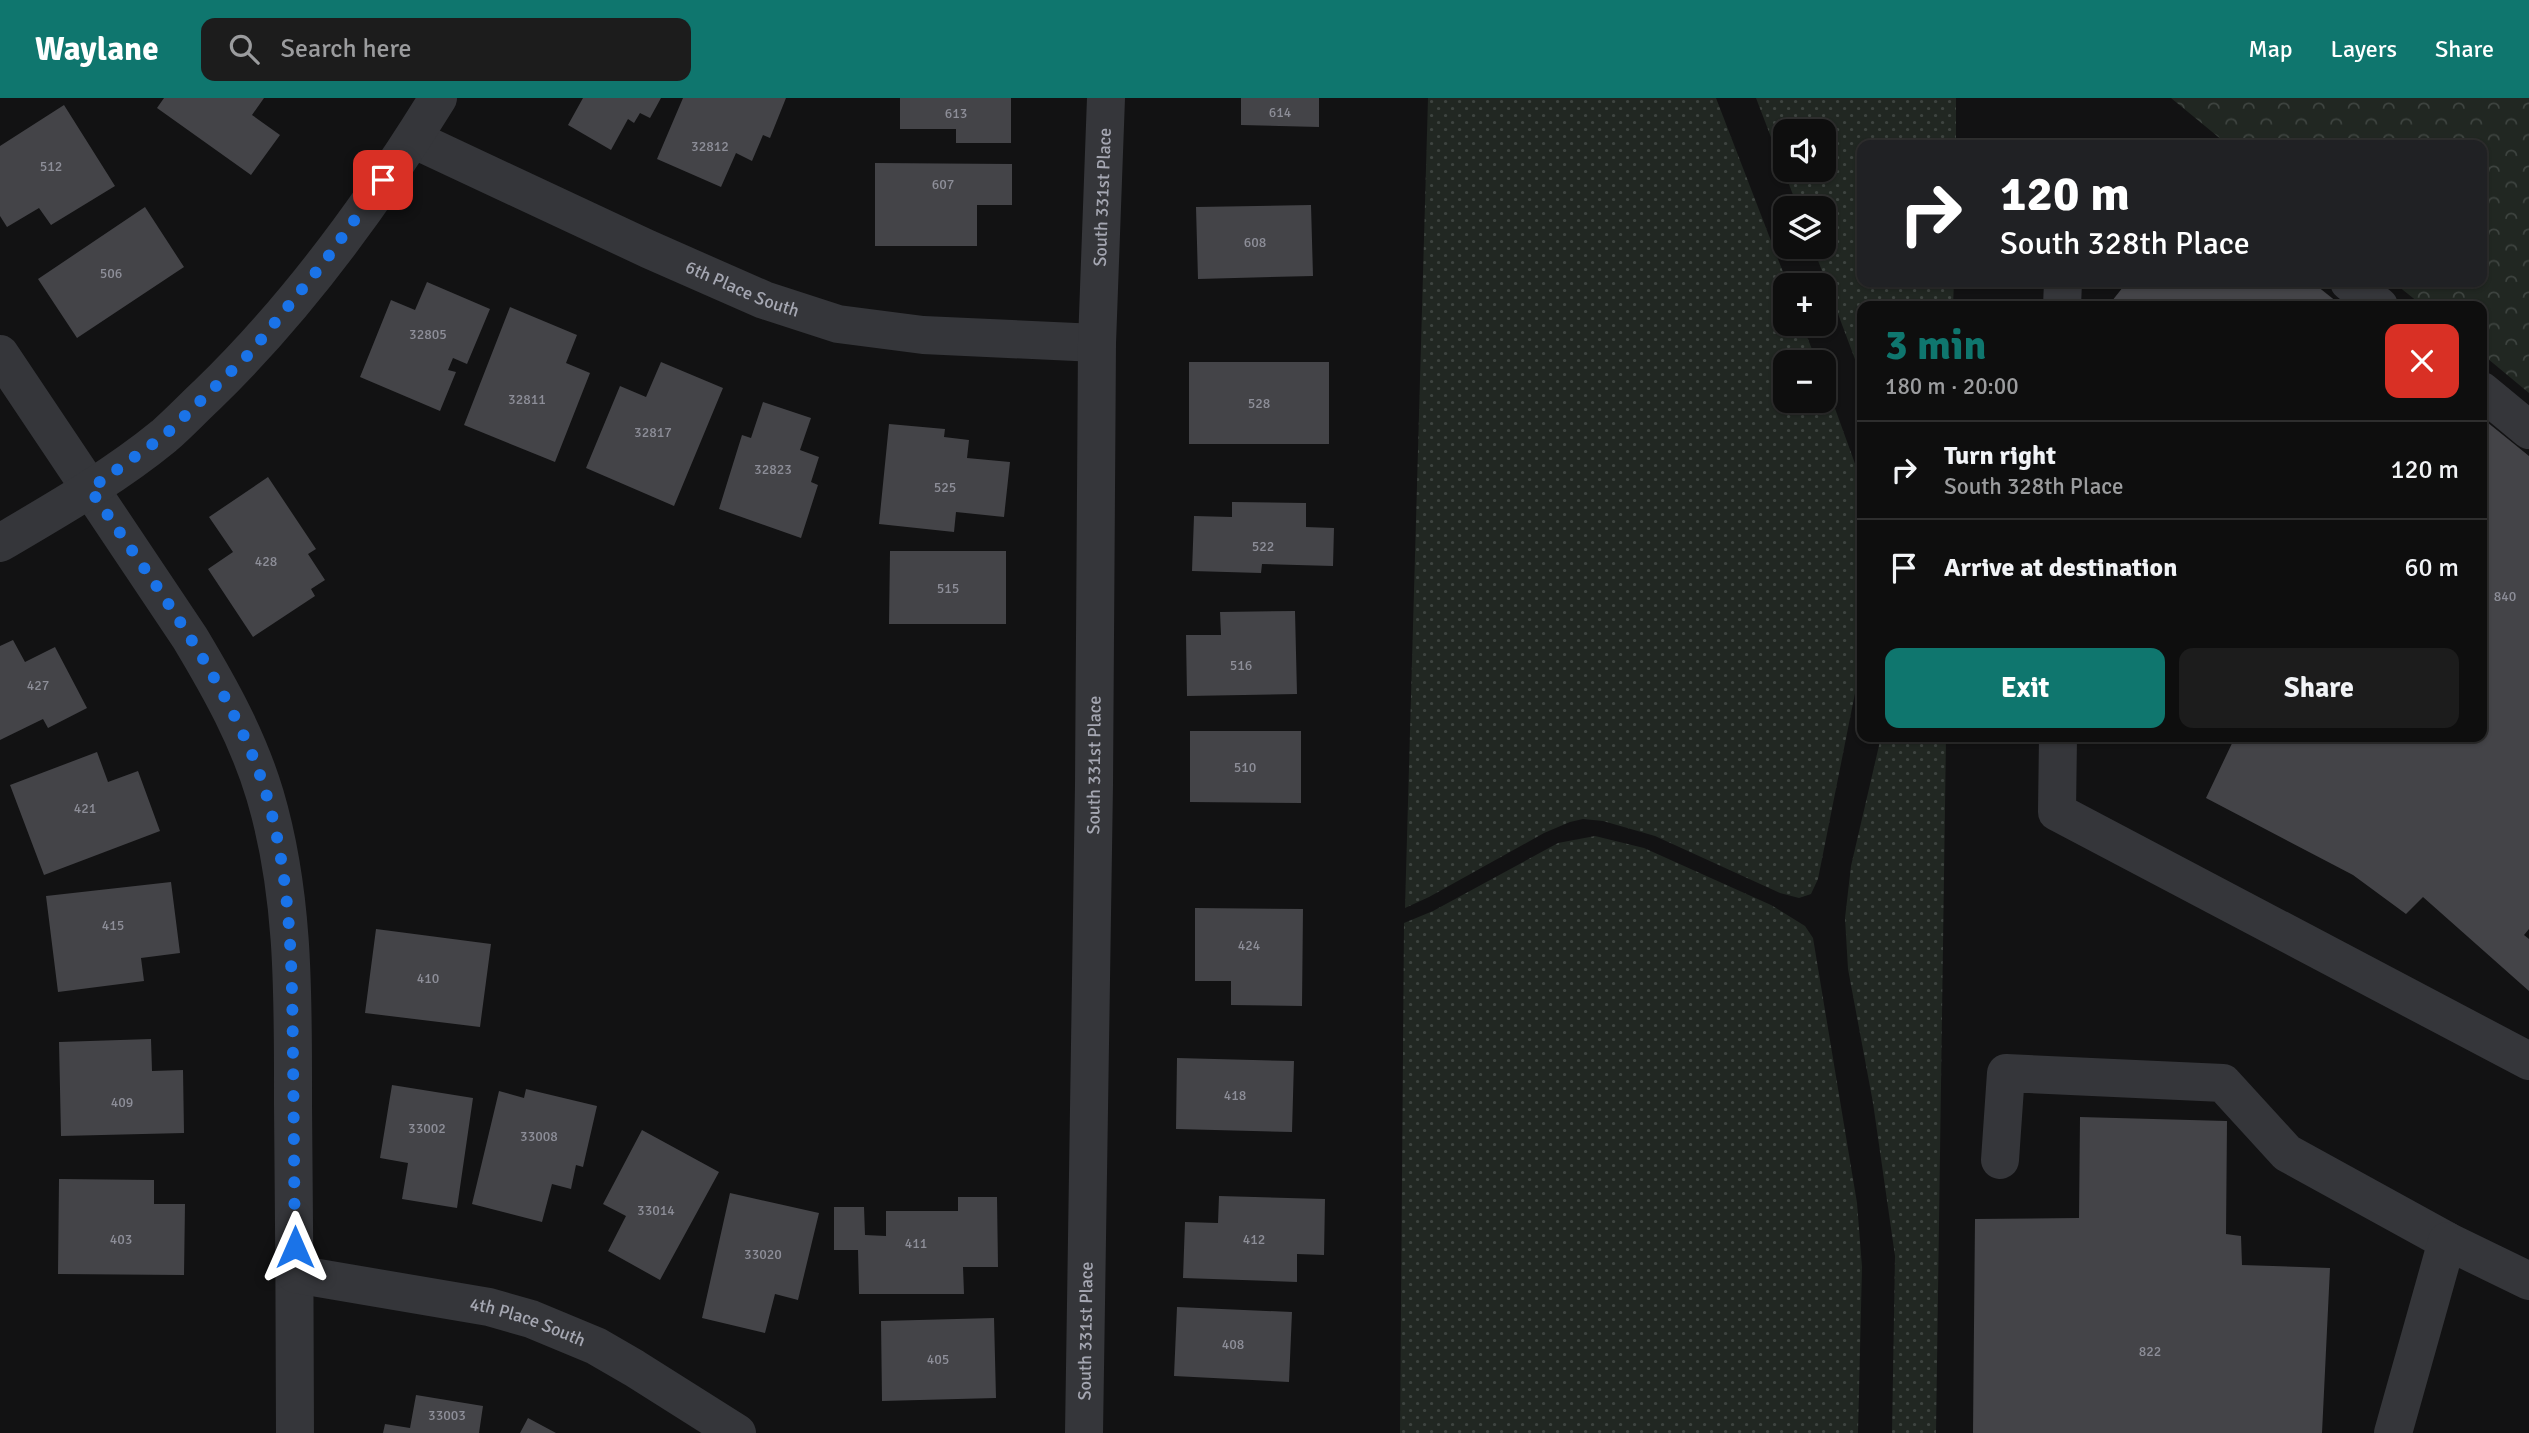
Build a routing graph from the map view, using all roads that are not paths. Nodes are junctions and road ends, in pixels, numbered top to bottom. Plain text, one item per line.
1 (438, 98) edge
2 (1106, 98) edge
3 (413, 139) junction
4 (2355, 287) edge
5 (2373, 301) edge
6 (1097, 343) junction
7 (0, 354) edge
8 (2487, 395) edge
9 (2529, 430) edge
10 (90, 489) junction
11 (0, 543) edge
12 (2058, 742) edge
13 (2529, 1061) edge
14 (2000, 1160) dead end
15 (2447, 1241) junction
16 (295, 1274) junction
17 (2529, 1281) edge
18 (295, 1433) edge
19 (737, 1433) edge
20 (1084, 1433) edge
21 (2393, 1433) edge

1 - 3 street
2 - 6 street, South 331st Place
3 - 6 street, 6th Place South
3 - 10 street
4 - 5 street
6 - 20 street, South 331st Place
7 - 10 street
8 - 9 street
10 - 11 street
10 - 16 street
12 - 13 street
14 - 15 street
15 - 17 street
15 - 21 street
16 - 18 street
16 - 19 street, 4th Place South

